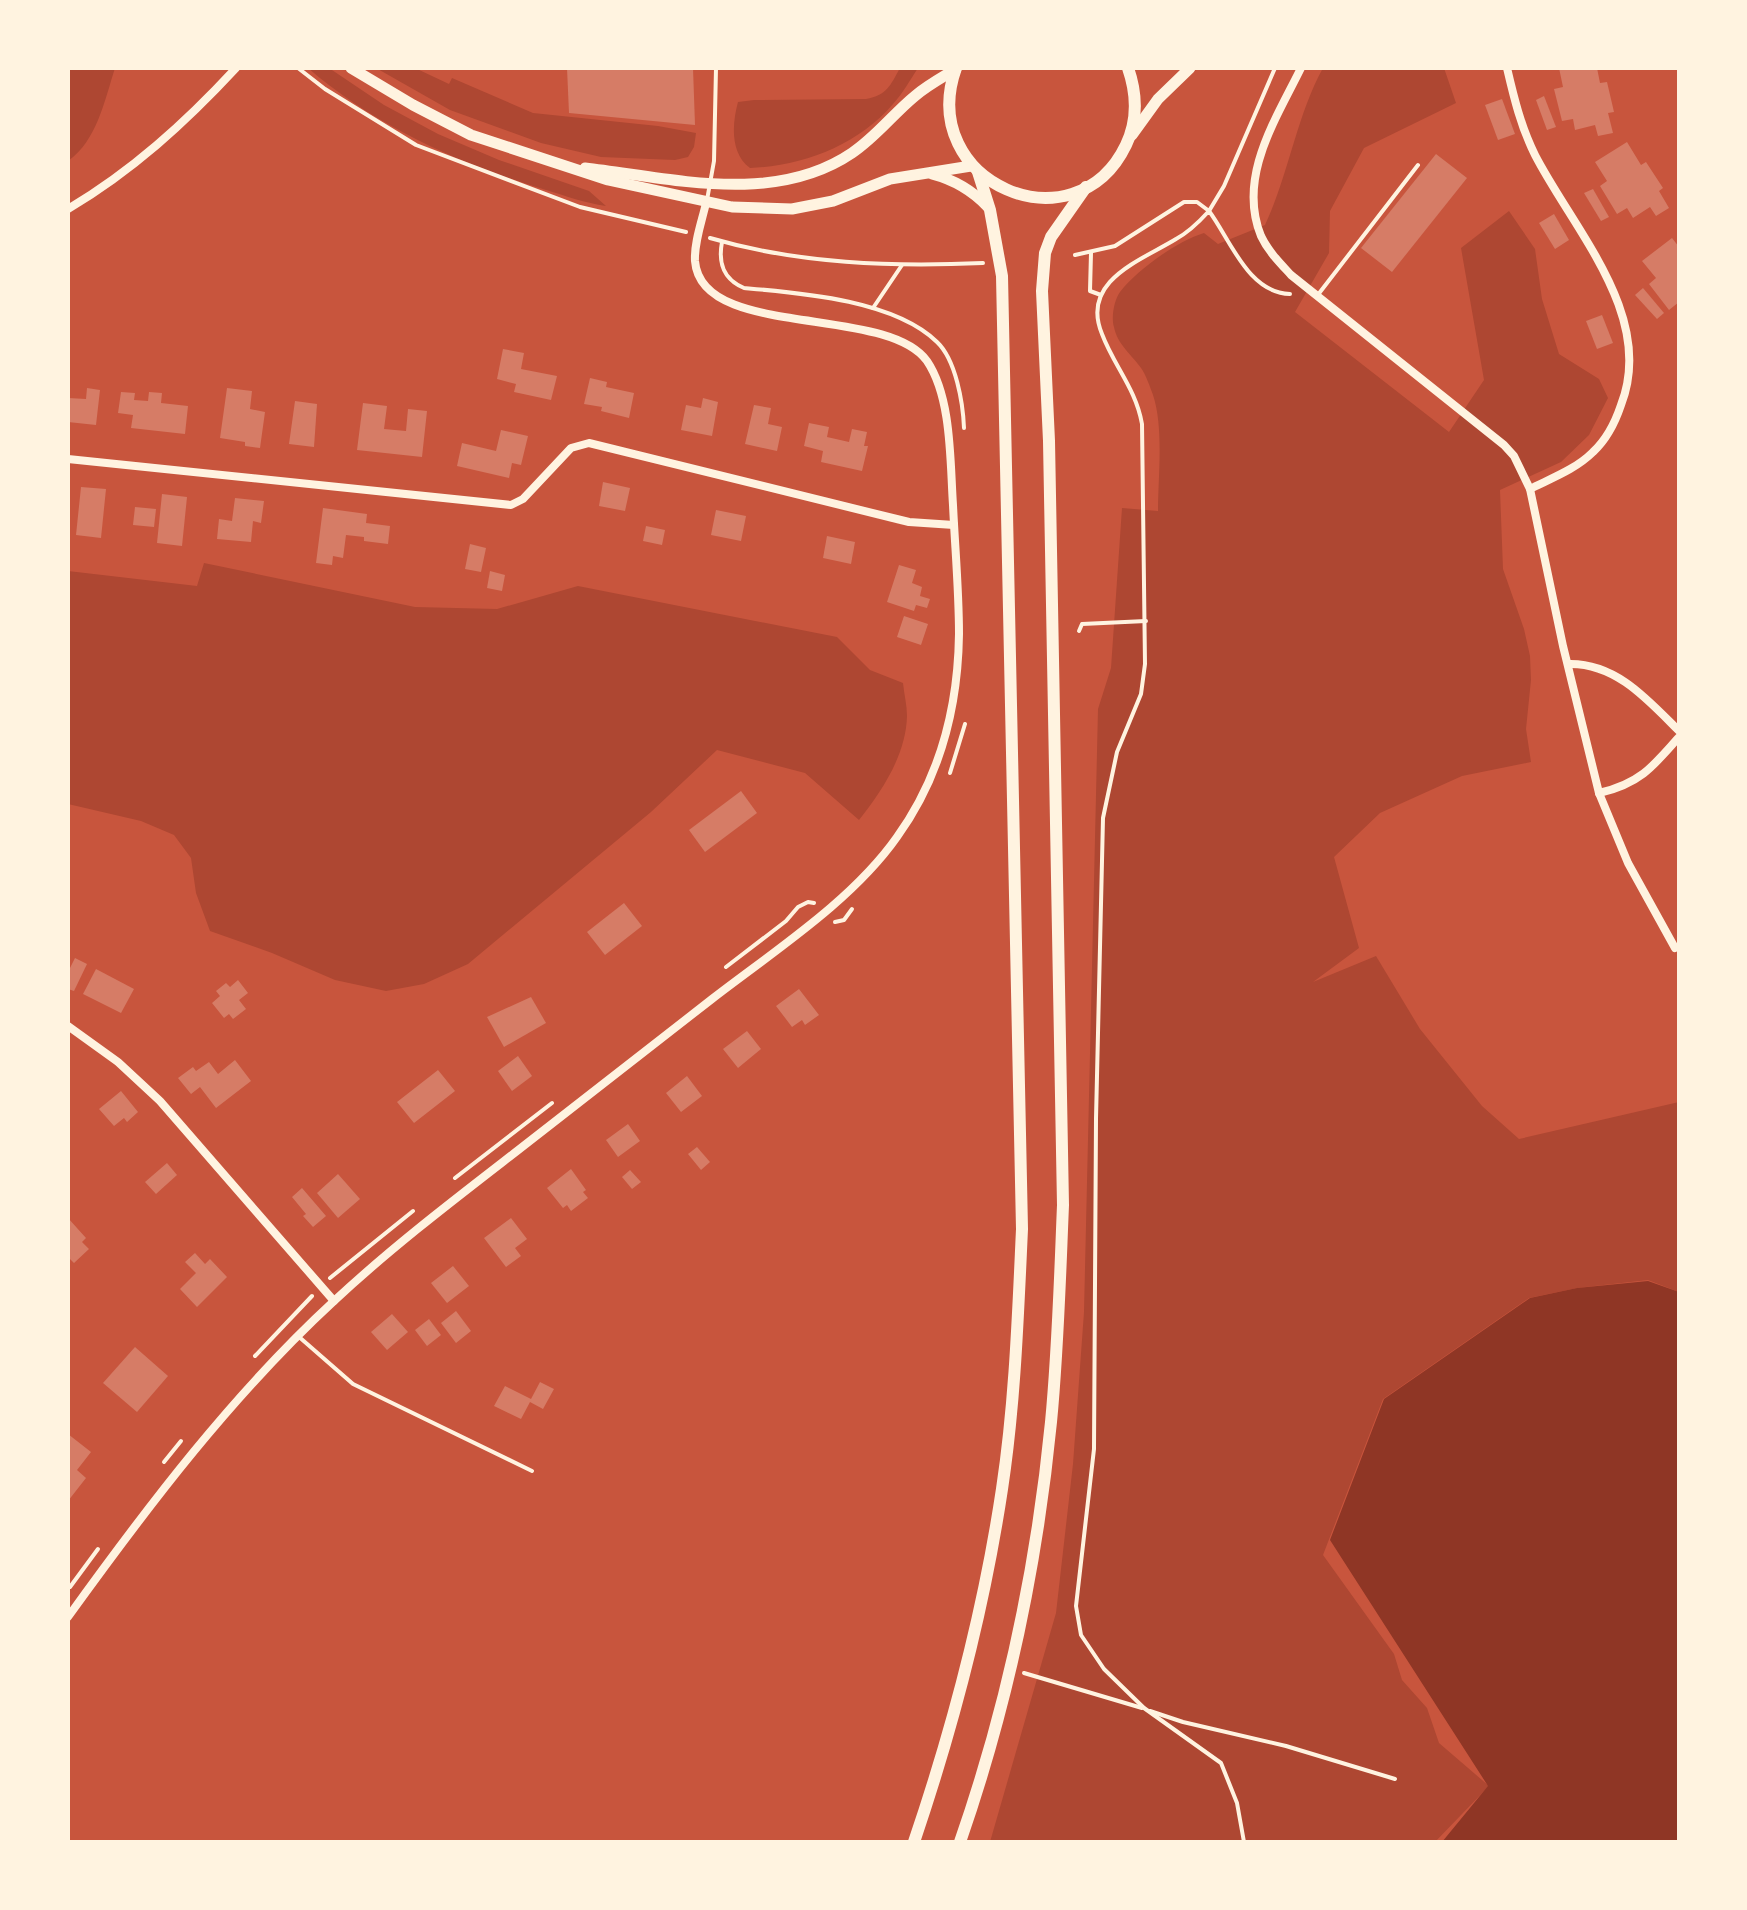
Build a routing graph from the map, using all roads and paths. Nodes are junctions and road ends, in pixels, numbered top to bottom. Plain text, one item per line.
1 (236, 68) edge
2 (298, 68) edge
3 (351, 68) edge
4 (716, 68) edge
5 (956, 68) edge
6 (1128, 68) edge
7 (1190, 68) edge
8 (1275, 68) edge
9 (1301, 68) edge
10 (1507, 68) edge
11 (1129, 139) junction
12 (541, 160) junction
13 (1418, 165) dead end
14 (975, 169) junction
15 (924, 172) junction
16 (710, 183) junction
17 (1086, 187) junction
18 (706, 203) junction
19 (68, 209) edge
20 (990, 210) junction
21 (1209, 211) junction
22 (698, 235) junction
23 (1091, 253) junction
24 (1075, 255) dead end
25 (985, 263) dead end
26 (902, 265) junction
27 (1304, 285) junction
28 (1101, 296) junction
29 (1317, 296) junction
30 (873, 308) junction
31 (965, 433) dead end
32 (68, 459) edge
33 (1530, 489) junction
34 (954, 525) junction
35 (1146, 621) junction
36 (1079, 631) dead end
37 (1569, 664) junction
38 (966, 721) dead end
39 (1679, 734) edge
40 (946, 782) dead end
41 (1599, 793) junction
42 (860, 900) dead end
43 (824, 912) junction
44 (1677, 952) edge
45 (726, 968) dead end
46 (68, 1026) edge
47 (560, 1096) dead end
48 (451, 1181) dead end
49 (416, 1209) dead end
50 (322, 1286) junction
51 (334, 1301) junction
52 (298, 1336) junction
53 (249, 1364) dead end
54 (189, 1432) dead end
55 (163, 1463) dead end
56 (532, 1471) dead end
57 (100, 1546) dead end
58 (68, 1589) edge
59 (68, 1617) edge
60 (1010, 1668) junction
61 (1144, 1708) junction
62 (1395, 1779) dead end
63 (914, 1842) edge
64 (960, 1842) edge
65 (1244, 1842) edge

1 - 19 street
2 - 22 path
3 - 12 street
4 - 16 lane
5 - 14 main road
5 - 16 street
6 - 11 main road
7 - 11 street
8 - 21 path
9 - 27 street
10 - 33 street
11 - 17 main road
12 - 16 street
12 - 18 street
13 - 29 lane
14 - 15 street
14 - 17 main road
14 - 20 main road
15 - 18 street
15 - 20 street
16 - 18 lane
17 - 60 main road
18 - 22 street
20 - 63 main road
21 - 23 path
21 - 27 path
21 - 28 path
22 - 34 street
23 - 24 path
23 - 28 path
25 - 26 path
26 - 30 path
26 - 30 path
27 - 29 street
28 - 35 path
29 - 33 street
30 - 31 path
32 - 34 street
33 - 37 street
34 - 43 street
35 - 36 path
35 - 61 path
37 - 39 street
37 - 41 street
38 - 40 path
39 - 41 street
41 - 44 street
42 - 43 path
43 - 45 path
43 - 51 street
46 - 50 street
47 - 48 path
49 - 50 path
50 - 51 street
50 - 53 path
51 - 52 street
52 - 56 lane
52 - 59 street
54 - 55 path
57 - 58 path
60 - 61 path
60 - 64 main road
61 - 62 path
61 - 65 path

